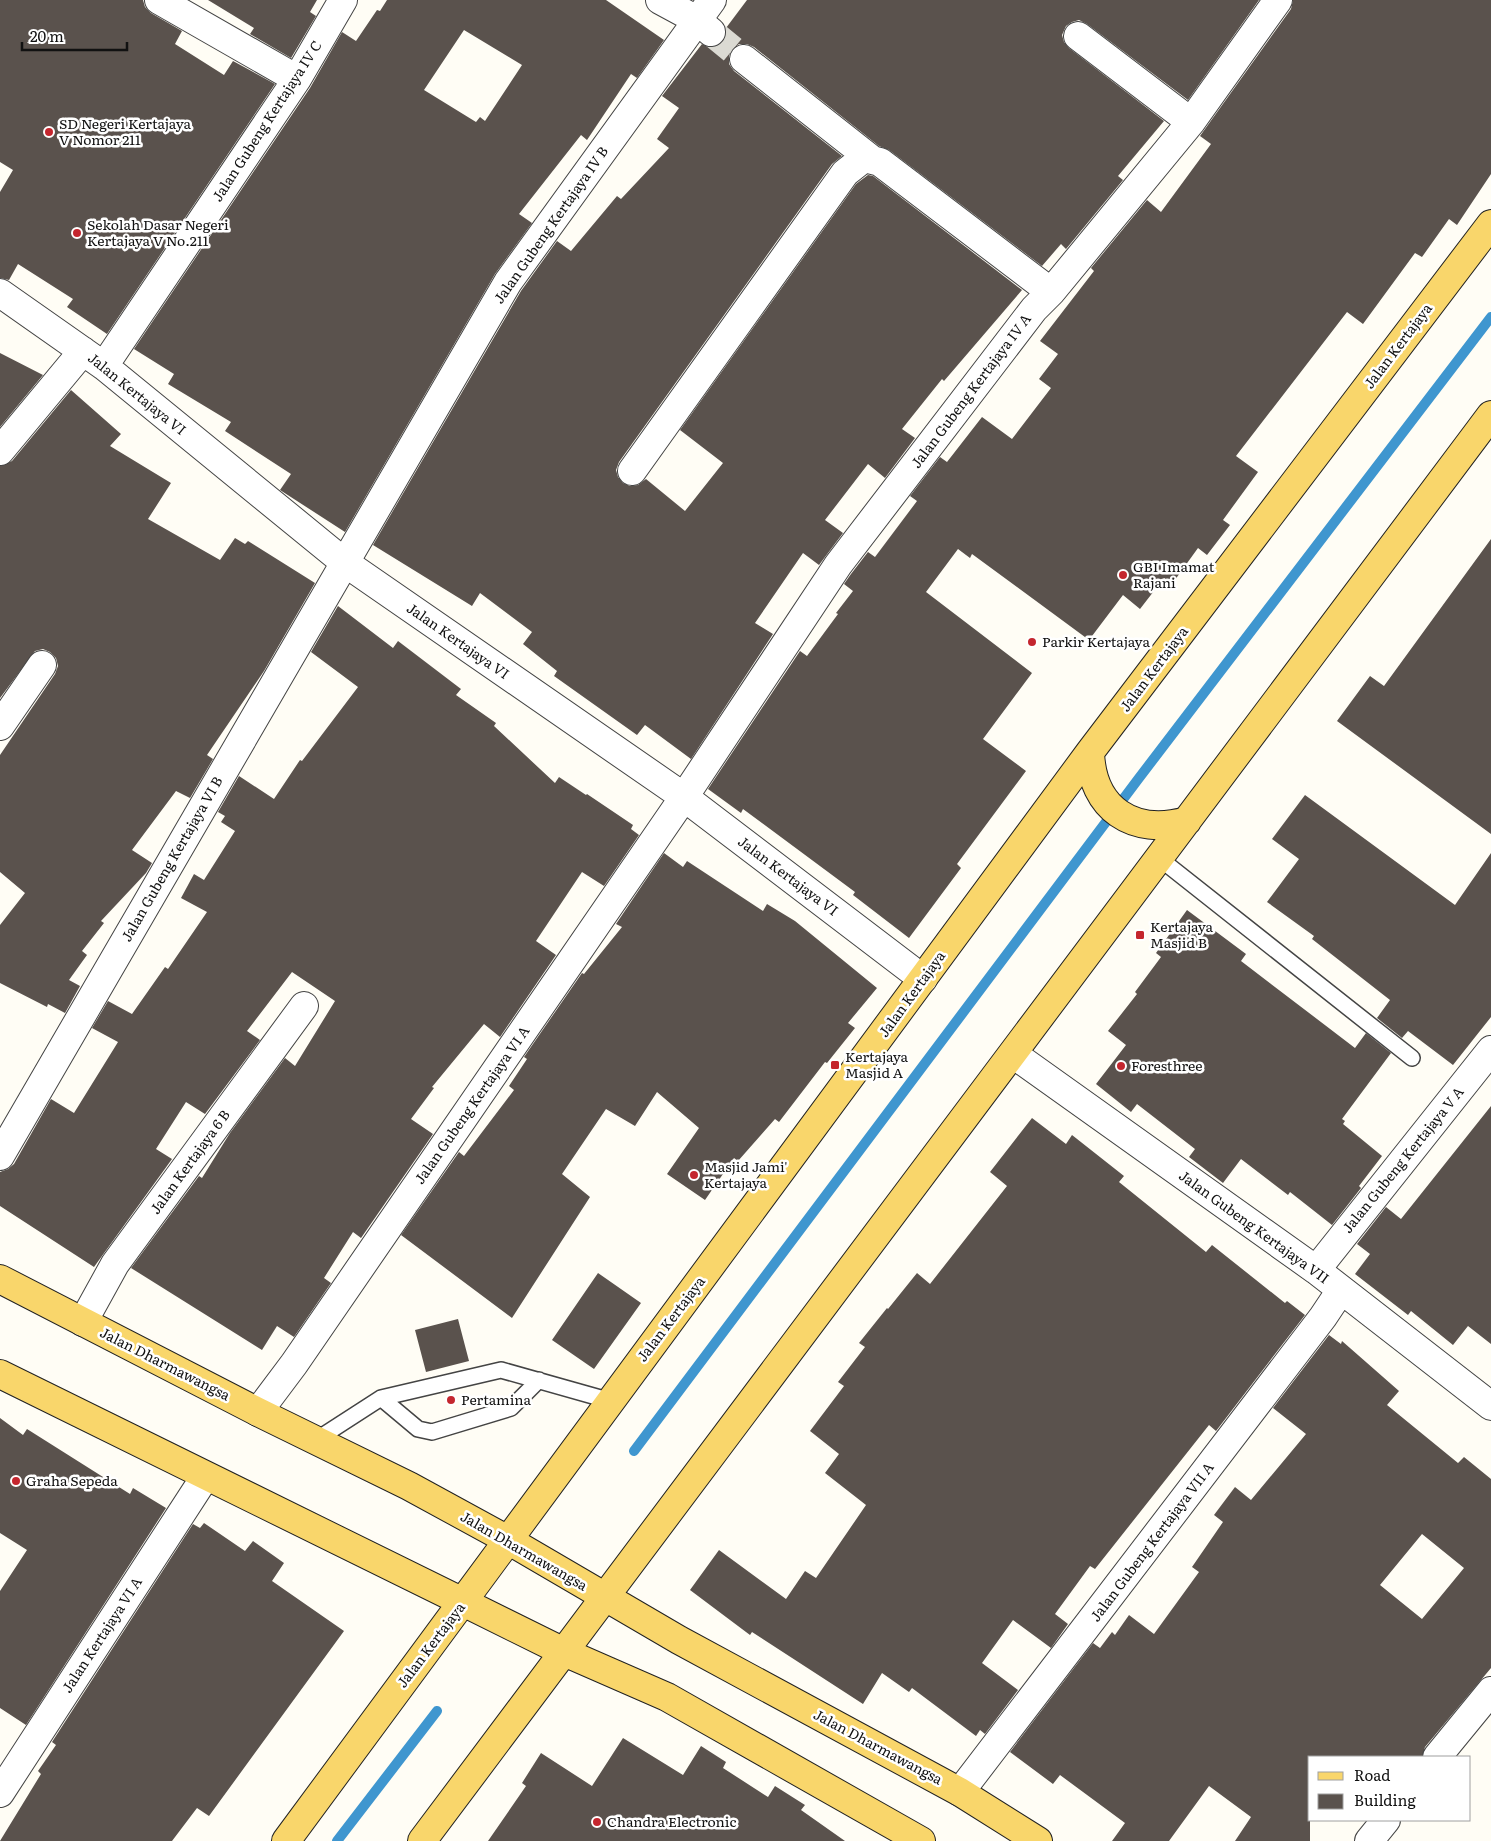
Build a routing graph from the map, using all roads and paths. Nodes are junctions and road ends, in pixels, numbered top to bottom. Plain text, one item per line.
1 (159, 0) edge
2 (343, 0) edge
3 (660, 0) edge
4 (1278, 0) edge
5 (706, 17) edge
6 (1078, 36) dead end
7 (744, 60) tunnel mouth
8 (297, 79) junction
9 (1191, 122) junction
10 (871, 159) junction
11 (1491, 224) edge
12 (1051, 292) junction
13 (0, 293) edge
14 (94, 359) junction
15 (1491, 415) edge
16 (0, 451) edge
17 (632, 471) dead end
18 (344, 562) junction
19 (42, 665) dead end
20 (0, 726) edge
21 (1090, 752) junction
22 (684, 797) junction
23 (1186, 822) junction
24 (1159, 858) junction
25 (923, 979) junction
26 (304, 1006) dead end
27 (1012, 1054) junction
28 (1412, 1058) dead end
29 (1487, 1063) edge
30 (0, 1156) edge
31 (1316, 1270) junction
32 (0, 1279) edge
33 (1341, 1290) junction
34 (83, 1322) junction
35 (0, 1374) edge
36 (539, 1380) junction
37 (381, 1398) junction
38 (611, 1401) junction
39 (1491, 1406) edge
40 (258, 1412) junction
41 (316, 1440) junction
42 (205, 1477) junction
43 (508, 1540) junction
44 (605, 1598) junction
45 (463, 1602) junction
46 (564, 1652) junction
47 (1491, 1690) edge
48 (1438, 1756) edge
49 (960, 1792) junction
50 (0, 1793) edge
51 (1385, 1821) edge
52 (911, 1838) edge
53 (286, 1841) edge
54 (422, 1841) edge
55 (1038, 1841) edge
56 (1369, 1841) edge

1 - 8 street
2 - 8 street, Jalan Gubeng Kertajaya IV C
3 - 5 street
4 - 9 street, Jalan Gubeng Kertajaya IV A
5 - 18 street, Jalan Gubeng Kertajaya IV B
6 - 9 street
7 - 10 street
8 - 14 street, Jalan Gubeng Kertajaya IV C
9 - 12 street, Jalan Gubeng Kertajaya IV A
10 - 12 street
10 - 17 street
11 - 21 main road, Jalan Kertajaya
12 - 22 street, Jalan Gubeng Kertajaya IV A
13 - 14 street, Jalan Kertajaya VI
14 - 16 street, Jalan Gubeng Kertajaya IV C
14 - 18 street, Jalan Kertajaya VI
15 - 23 main road
18 - 22 street, Jalan Kertajaya VI
18 - 30 street, Jalan Gubeng Kertajaya VI B
19 - 20 street
21 - 23 main road
21 - 25 main road, Jalan Kertajaya
22 - 25 street, Jalan Kertajaya VI
22 - 40 street, Jalan Gubeng Kertajaya VI A
23 - 24 main road
24 - 27 main road
24 - 28 lane
25 - 38 main road, Jalan Kertajaya
26 - 34 street, Jalan Kertajaya 6 B
27 - 31 street, Jalan Gubeng Kertajaya VII
27 - 44 main road
29 - 31 street, Jalan Gubeng Kertajaya V A
31 - 33 street, Jalan Gubeng Kertajaya VII
32 - 34 main road, Jalan Dharmawangsa
33 - 39 street, Jalan Gubeng Kertajaya VII
33 - 49 street, Jalan Gubeng Kertajaya VII A
34 - 40 main road, Jalan Dharmawangsa
35 - 42 main road
36 - 37 lane
36 - 37 lane
36 - 38 lane
37 - 41 lane
38 - 43 main road, Jalan Kertajaya
40 - 41 main road, Jalan Dharmawangsa
41 - 43 main road, Jalan Dharmawangsa
42 - 45 main road
42 - 50 street, Jalan Kertajaya VI A
43 - 44 main road, Jalan Dharmawangsa
43 - 45 main road, Jalan Kertajaya
44 - 46 main road
44 - 49 main road, Jalan Dharmawangsa
45 - 46 main road
45 - 53 main road, Jalan Kertajaya
46 - 52 main road
46 - 54 main road
47 - 48 street
49 - 55 main road, Jalan Dharmawangsa
51 - 56 street

